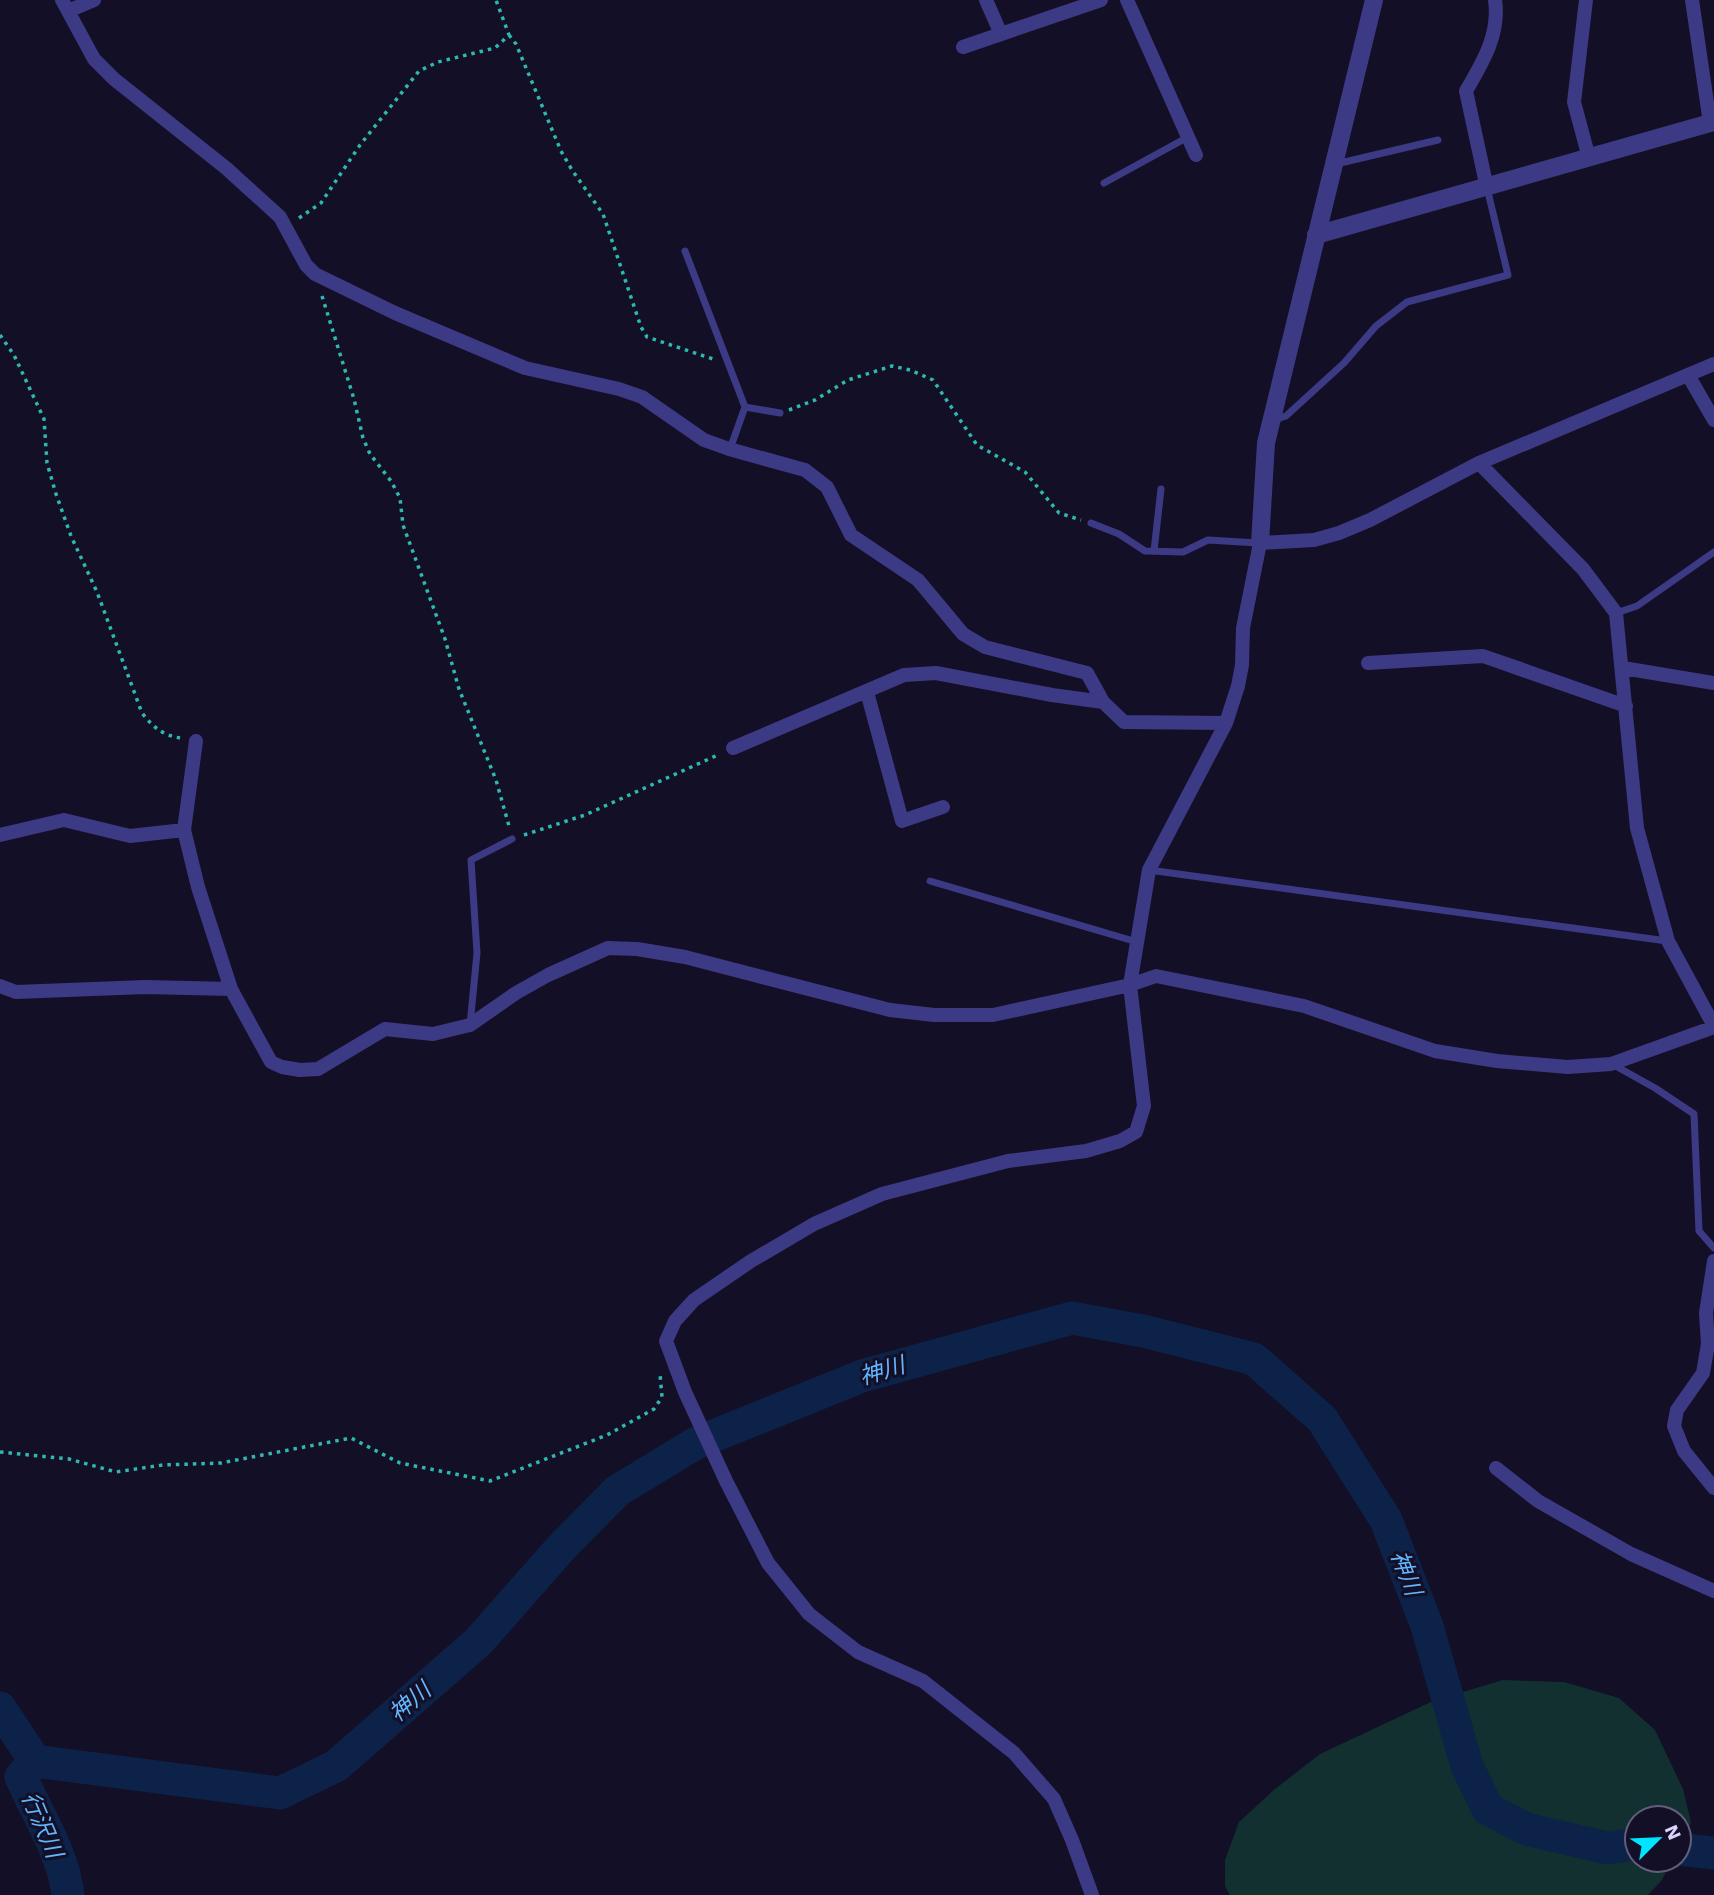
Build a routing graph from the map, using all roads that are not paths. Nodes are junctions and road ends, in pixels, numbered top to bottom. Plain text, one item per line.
1 (94, 0) edge
2 (986, 0) edge
3 (1101, 0) edge
4 (1127, 0) edge
5 (1495, 0) edge
6 (1586, 0) edge
7 (1692, 0) edge
8 (1377, 1) edge
9 (65, 5) edge
10 (1000, 32) junction
11 (963, 47) dead end
12 (1712, 123) edge
13 (1188, 137) junction
14 (1438, 140) dead end
15 (1196, 155) dead end
16 (1589, 158) junction
17 (1333, 164) junction
18 (1104, 183) dead end
19 (1487, 188) junction
20 (1316, 235) junction
21 (685, 251) dead end
22 (1714, 364) edge
23 (1688, 375) junction
24 (745, 407) junction
25 (780, 413) road end
26 (1714, 420) edge
27 (1272, 421) junction
28 (729, 449) junction
29 (1479, 463) junction
30 (1161, 489) dead end
31 (1091, 523) road end
32 (1260, 543) junction
33 (1154, 551) junction
34 (1714, 552) edge
35 (1616, 614) junction
36 (1368, 663) dead end
37 (1623, 668) junction
38 (1714, 683) edge
39 (867, 692) junction
40 (1102, 702) junction
41 (1626, 706) junction
42 (1226, 723) junction
43 (196, 741) road end
44 (733, 748) road end
45 (943, 807) dead end
46 (184, 830) junction
47 (0, 835) edge
48 (512, 839) road end
49 (1149, 870) junction
50 (930, 881) dead end
51 (1668, 941) junction
52 (1138, 942) junction
53 (1130, 985) junction
54 (0, 986) edge
55 (231, 989) junction
56 (470, 1025) junction
57 (1714, 1027) edge
58 (1611, 1064) junction
59 (1714, 1248) edge
60 (1714, 1261) edge
61 (1496, 1468) dead end
62 (1714, 1488) edge
63 (1714, 1591) edge
64 (1092, 1895) edge

1 - 9 street
2 - 10 street
3 - 10 street
4 - 13 street
5 - 19 street
6 - 16 street
7 - 12 street
8 - 17 street
9 - 28 street
10 - 11 street
12 - 16 street
13 - 15 street
13 - 18 lane
14 - 17 lane
16 - 19 street
17 - 20 street
19 - 20 street
19 - 27 lane
20 - 27 street
21 - 24 lane
22 - 23 street
23 - 26 street
23 - 29 street
24 - 25 lane
24 - 28 lane
27 - 32 street
28 - 40 street
29 - 32 street
29 - 35 street
30 - 33 lane
31 - 33 lane
32 - 33 lane
32 - 42 street
34 - 35 lane
35 - 37 street
36 - 41 street
37 - 38 street
37 - 41 street
39 - 40 street
39 - 44 street
39 - 45 street
40 - 42 street
41 - 51 street
42 - 49 street
43 - 46 street
46 - 47 street
46 - 55 street
48 - 56 lane
49 - 51 lane
49 - 52 street
50 - 52 lane
51 - 57 street
52 - 53 street
53 - 56 street
53 - 58 street
53 - 64 street
54 - 55 street
55 - 56 street
57 - 58 street
58 - 59 lane
60 - 62 street
61 - 63 street

